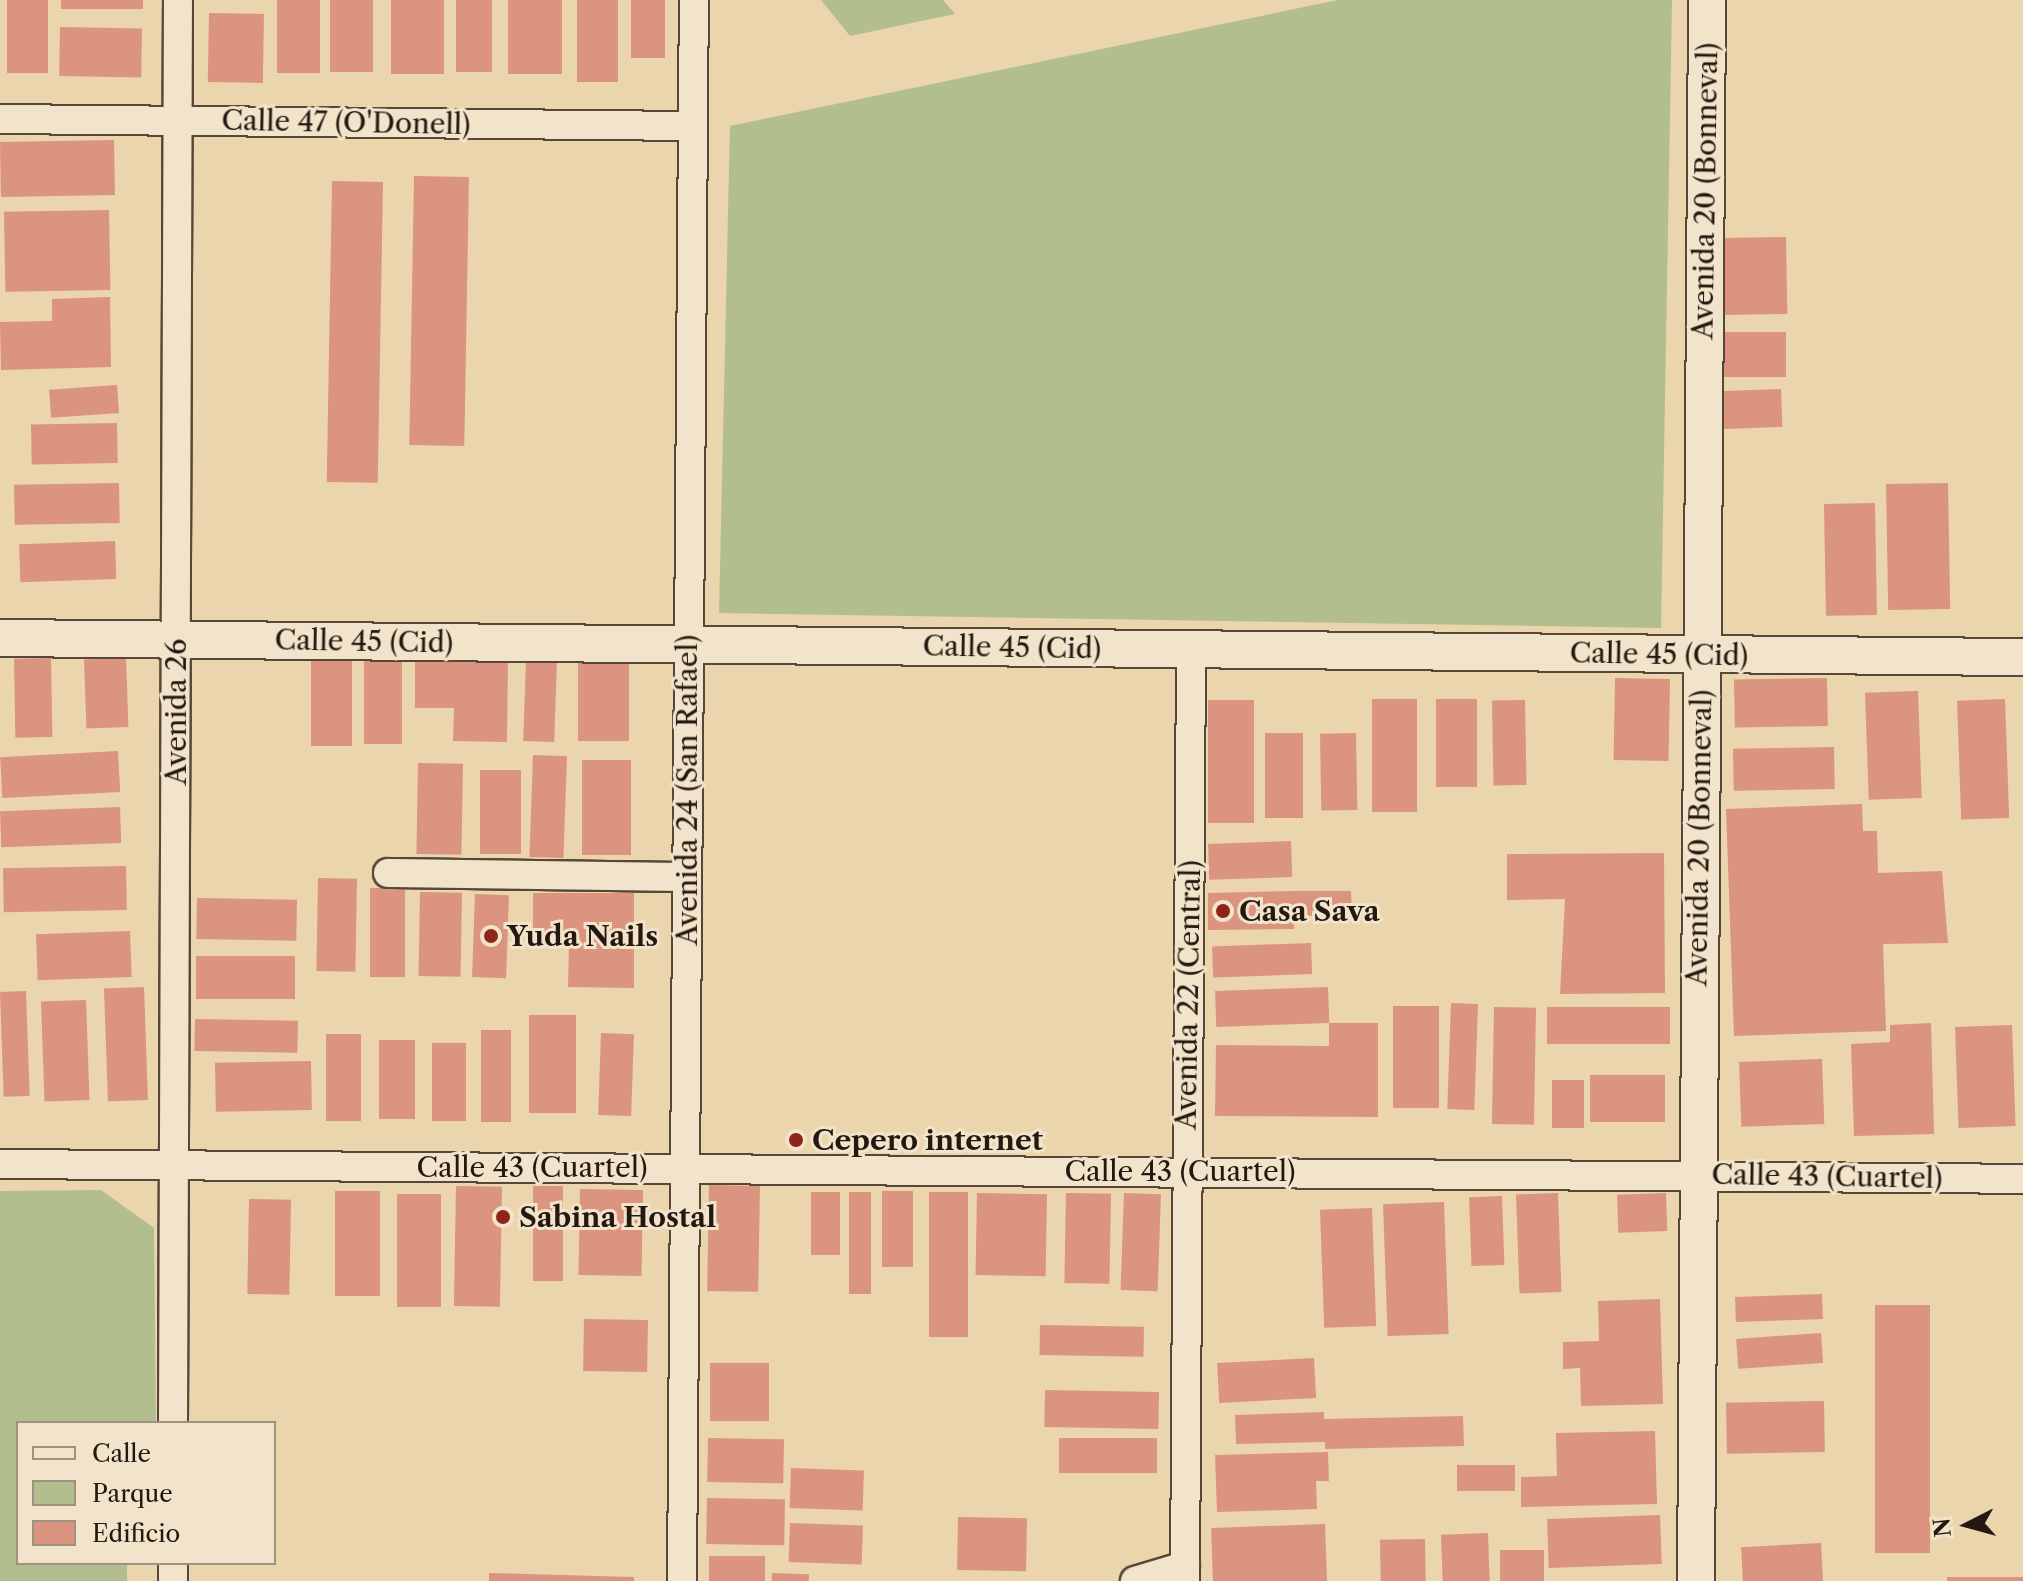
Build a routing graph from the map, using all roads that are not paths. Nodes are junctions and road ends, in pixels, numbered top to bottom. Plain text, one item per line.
1 (178, 0) edge
2 (694, 0) edge
3 (1707, 0) edge
4 (0, 119) edge
5 (178, 121) junction
6 (693, 126) junction
7 (0, 638) edge
8 (176, 639) junction
9 (688, 644) junction
10 (1191, 649) junction
11 (1701, 654) junction
12 (2023, 657) edge
13 (388, 873) dead end
14 (686, 877) junction
15 (0, 1164) edge
16 (174, 1165) junction
17 (683, 1168) junction
18 (1186, 1171) junction
19 (1696, 1174) junction
20 (2023, 1179) edge
21 (173, 1421) edge
22 (1185, 1574) edge
23 (682, 1581) edge
24 (1135, 1581) edge
25 (1696, 1581) edge

1 - 5 street, Avenida 26
2 - 6 street, Avenida 24 (San Rafael)
3 - 11 street, Avenida 20 (Bonneval)
4 - 5 street, Calle 47 (O'Donell)
5 - 6 street, Calle 47 (O'Donell)
5 - 8 street, Avenida 26
6 - 9 street, Avenida 24 (San Rafael)
7 - 8 street, Calle 45 (Cid)
8 - 9 street, Calle 45 (Cid)
8 - 16 street, Avenida 26
9 - 10 street, Calle 45 (Cid)
9 - 14 street, Avenida 24 (San Rafael)
10 - 11 street, Calle 45 (Cid)
10 - 18 street, Avenida 22 (Central)
11 - 12 street, Calle 45 (Cid)
11 - 19 street, Avenida 20 (Bonneval)
13 - 14 street
14 - 17 street, Avenida 24 (San Rafael)
15 - 16 street, Calle 43 (Cuartel)
16 - 17 street, Calle 43 (Cuartel)
16 - 21 street, Avenida 26
17 - 18 street, Calle 43 (Cuartel)
17 - 23 street, Avenida 24 (San Rafael)
18 - 19 street, Calle 43 (Cuartel)
18 - 22 street, Avenida 22 (Central)
19 - 20 street, Calle 43 (Cuartel)
19 - 25 street, Avenida 20 (Bonneval)
22 - 24 street

